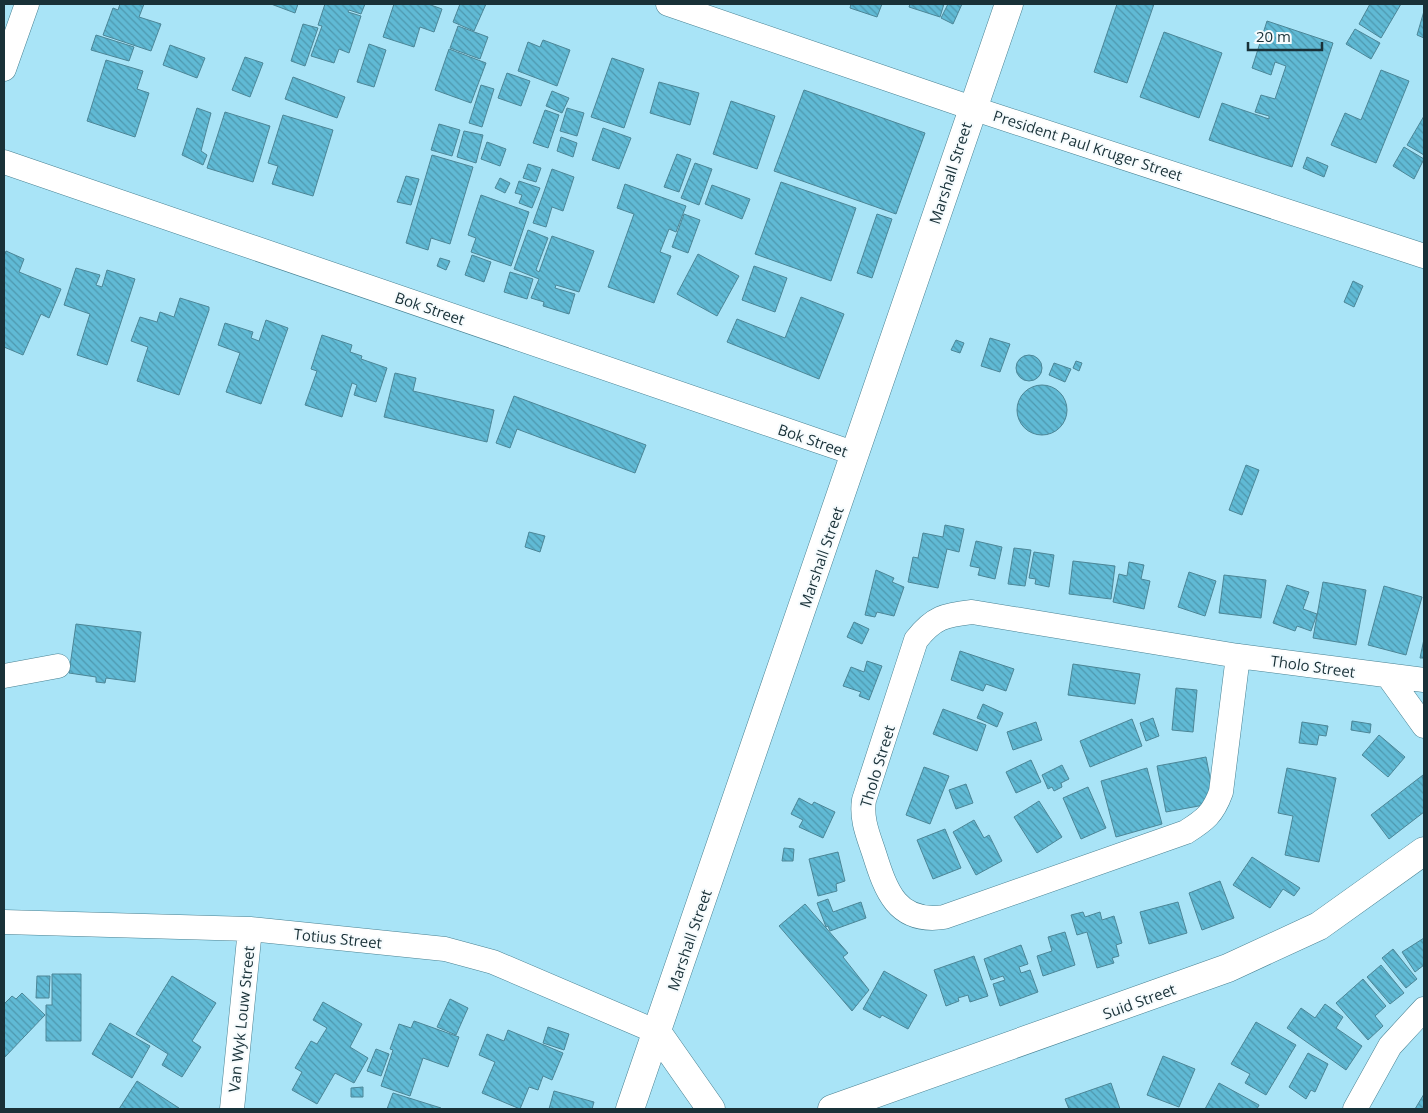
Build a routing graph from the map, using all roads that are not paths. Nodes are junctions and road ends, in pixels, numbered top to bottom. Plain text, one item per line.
1 (27, 4) edge
2 (668, 4) edge
3 (1009, 4) edge
4 (4, 69) edge
5 (972, 108) junction
6 (4, 162) edge
7 (1424, 256) edge
8 (856, 454) junction
9 (1238, 656) junction
10 (58, 666) dead end
11 (4, 676) edge
12 (1388, 676) junction
13 (1424, 680) edge
14 (1424, 726) edge
15 (1424, 851) edge
16 (4, 922) edge
17 (250, 929) junction
18 (1424, 1009) edge
19 (657, 1032) junction
20 (232, 1109) edge
21 (630, 1109) edge
22 (711, 1109) edge
23 (832, 1109) edge
24 (1355, 1109) edge

1 - 4 street
2 - 5 street, President Paul Kruger Street
3 - 5 street, Marshall Street
5 - 7 street, President Paul Kruger Street
5 - 8 street, Marshall Street
6 - 8 street, Bok Street
8 - 19 street, Marshall Street
9 - 9 street, Tholo Street
9 - 12 street, Tholo Street
10 - 11 street
12 - 13 street, Tholo Street
12 - 14 street
15 - 23 street, Suid Street
16 - 17 street, Totius Street
17 - 19 street, Totius Street
17 - 20 street, Van Wyk Louw Street
18 - 24 street
19 - 21 street, Marshall Street
19 - 22 street

